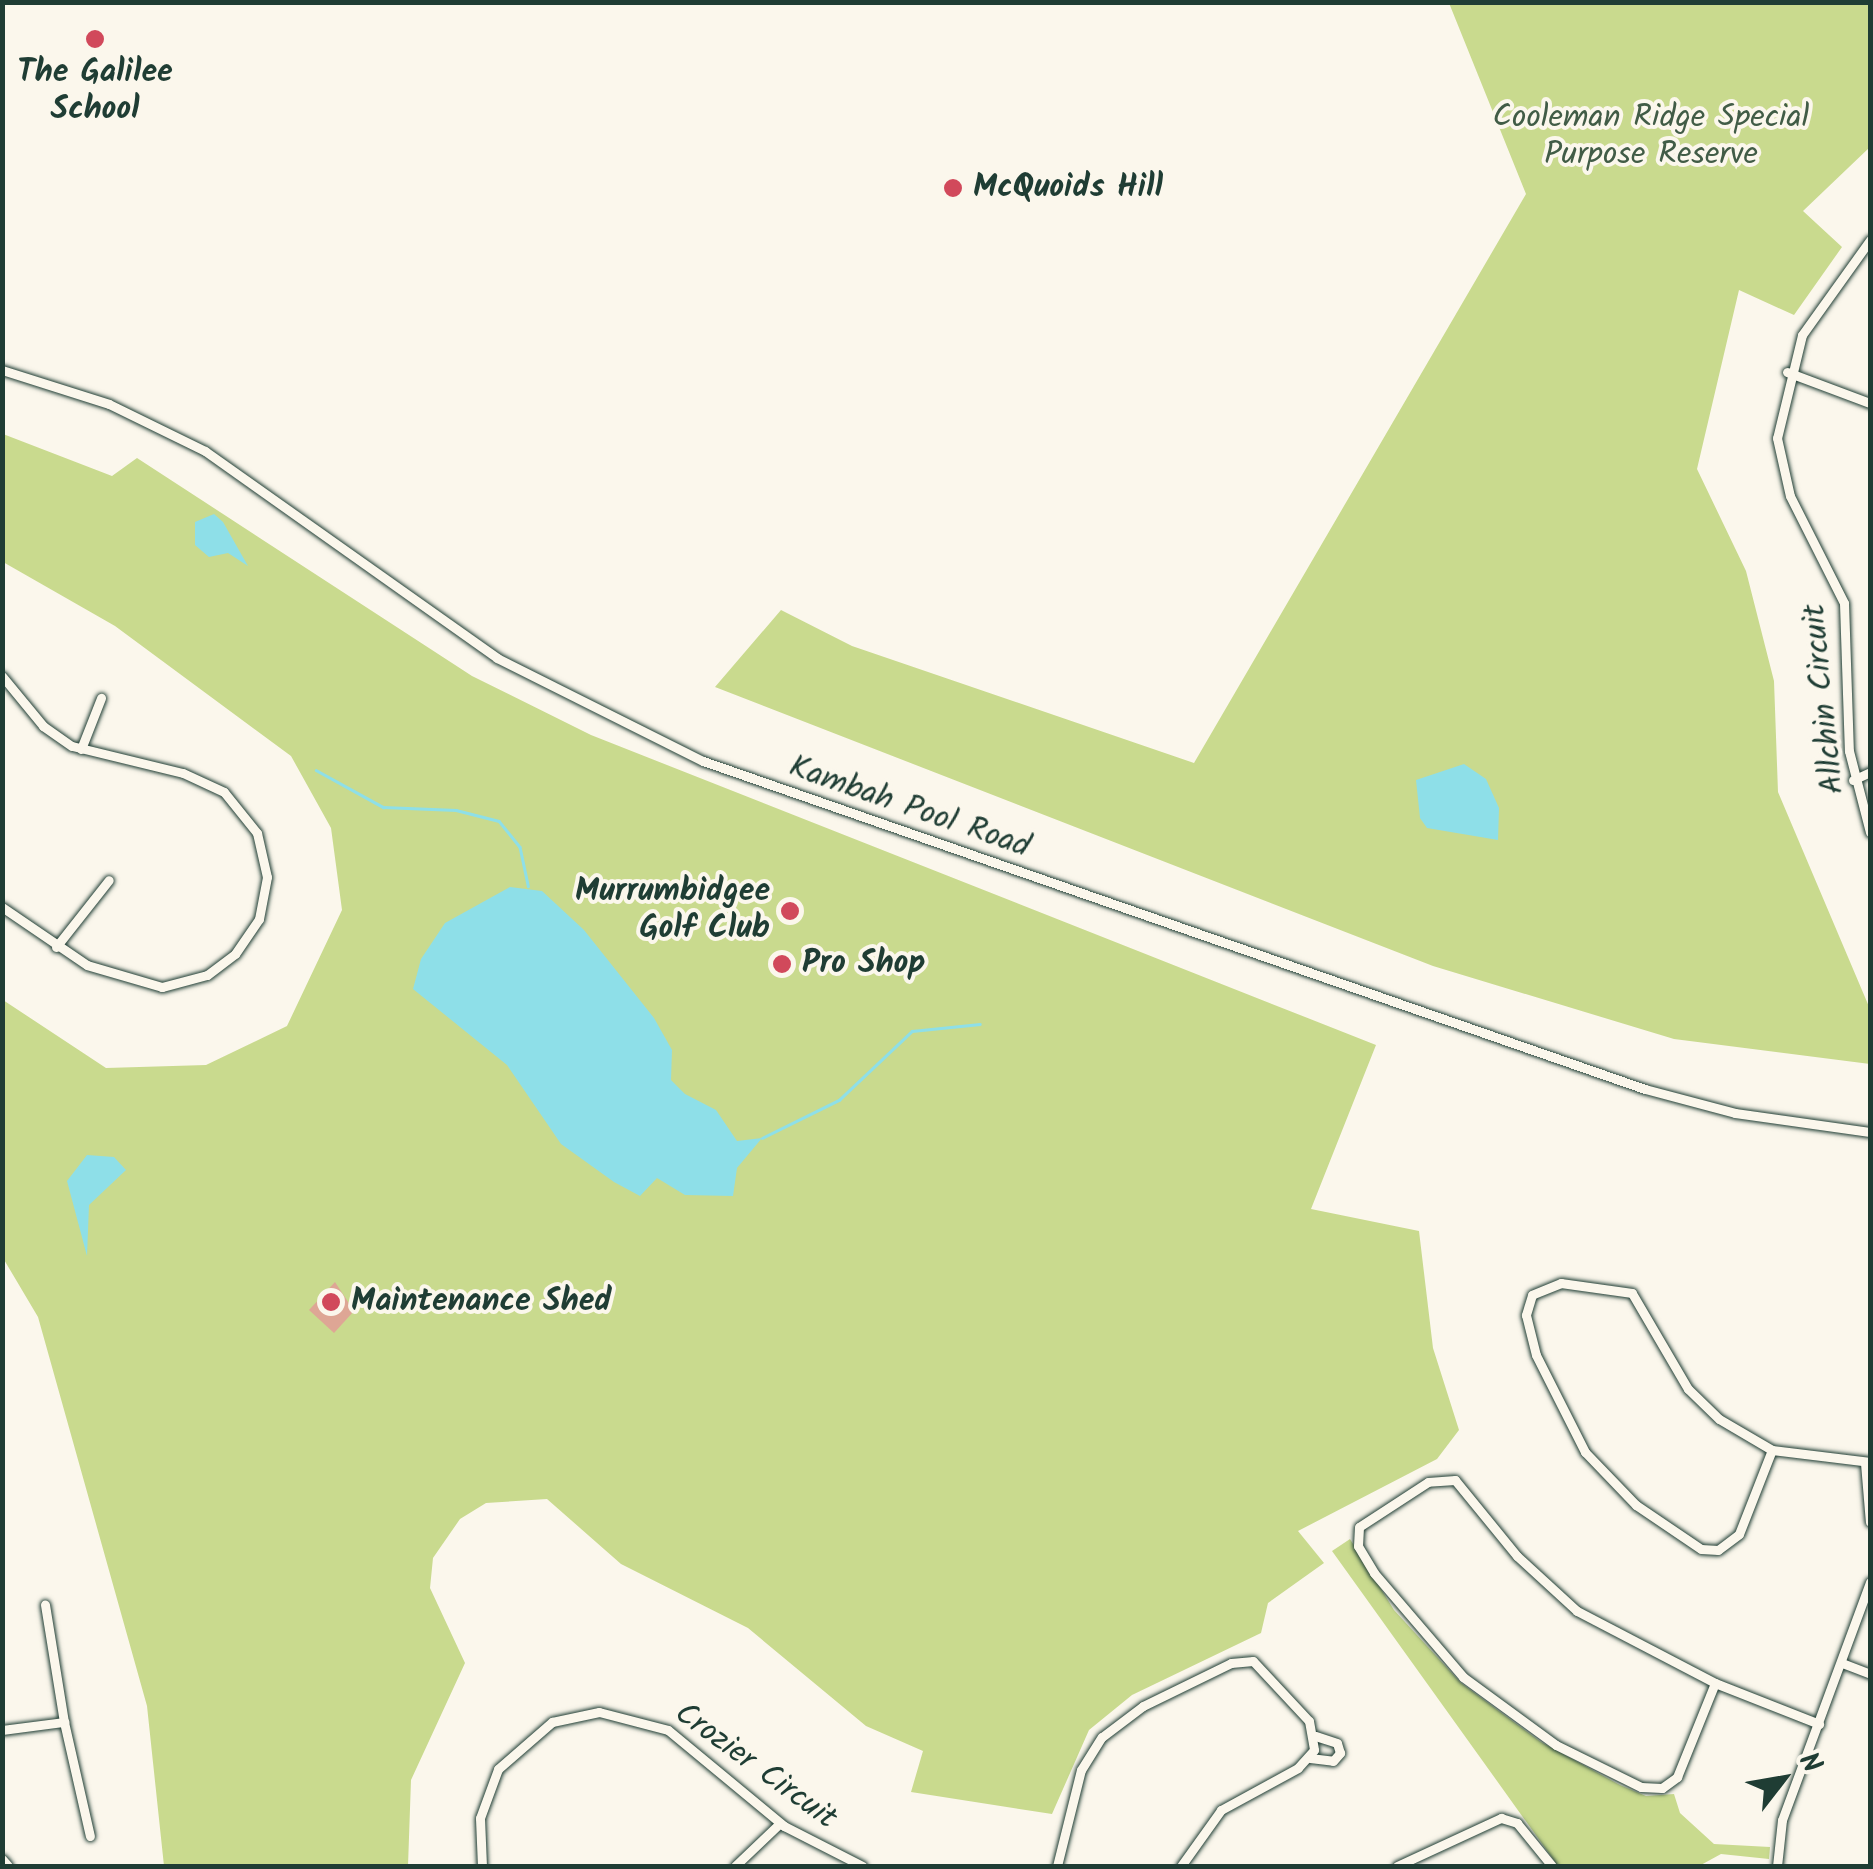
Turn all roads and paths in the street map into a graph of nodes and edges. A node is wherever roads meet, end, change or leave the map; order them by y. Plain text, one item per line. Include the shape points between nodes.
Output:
1 (1870, 240) edge
2 (2, 370) edge
3 (1788, 372) junction
4 (1870, 403) edge
5 (2, 676) edge
6 (101, 698) dead end
7 (81, 750) junction
8 (1870, 772) edge
9 (1853, 780) junction
10 (1870, 832) edge
11 (108, 880) dead end
12 (2, 906) edge
13 (56, 948) junction
14 (1870, 1132) edge
15 (1772, 1450) junction
16 (1868, 1462) edge
17 (1870, 1522) edge
18 (1870, 1582) edge
19 (45, 1605) dead end
20 (1842, 1663) junction
21 (1870, 1674) edge
22 (1714, 1683) junction
23 (64, 1722) junction
24 (1819, 1724) junction
25 (2, 1730) edge
26 (1315, 1736) junction
27 (1310, 1758) junction
28 (780, 1823) junction
29 (90, 1836) dead end
30 (2, 1858) edge
31 (8, 1866) edge
32 (482, 1866) edge
33 (735, 1866) edge
34 (862, 1866) edge
35 (1057, 1866) edge
36 (1181, 1866) edge
37 (1396, 1866) edge
38 (1552, 1866) edge
39 (1777, 1866) edge

1 - 3 street, Allchin Circuit via 1823,297
2 - 14 street, Kambah Pool Road via 93,398 192,444 497,658 703,761 1645,1089 1735,1112
3 - 4 street
3 - 9 street, Allchin Circuit via 1779,462 1844,603
5 - 7 street via 43,726
6 - 7 street
7 - 13 street via 201,779 232,798 262,844 265,894 235,954 186,983 140,985
8 - 9 street
9 - 10 street, Allchin Circuit
11 - 13 street
12 - 13 street
15 - 15 street via 1730,1544 1701,1549 1665,1527 1609,1480 1565,1422 1536,1355 1526,1315 1532,1295 1561,1283 1632,1293 1688,1389 1720,1420
15 - 16 street
16 - 17 street
18 - 20 street
19 - 23 street
20 - 21 street
20 - 24 street
22 - 22 street via 1677,1777 1654,1790 1626,1781 1516,1720 1454,1669 1374,1573 1358,1546 1360,1527 1428,1482 1455,1480 1569,1605 1647,1654
22 - 24 street
23 - 25 street
23 - 29 street
24 - 39 street via 1782,1820
26 - 27 street
26 - 27 street via 1337,1743 1340,1753 1332,1761
26 - 35 street via 1253,1662 1232,1664 1143,1706 1090,1753
27 - 36 street via 1221,1810
28 - 32 street, Crozier Circuit via 656,1723 583,1714 529,1736 498,1769 480,1818
28 - 33 street
28 - 34 street, Crozier Circuit
30 - 31 street
37 - 38 street via 1501,1818 1516,1823

